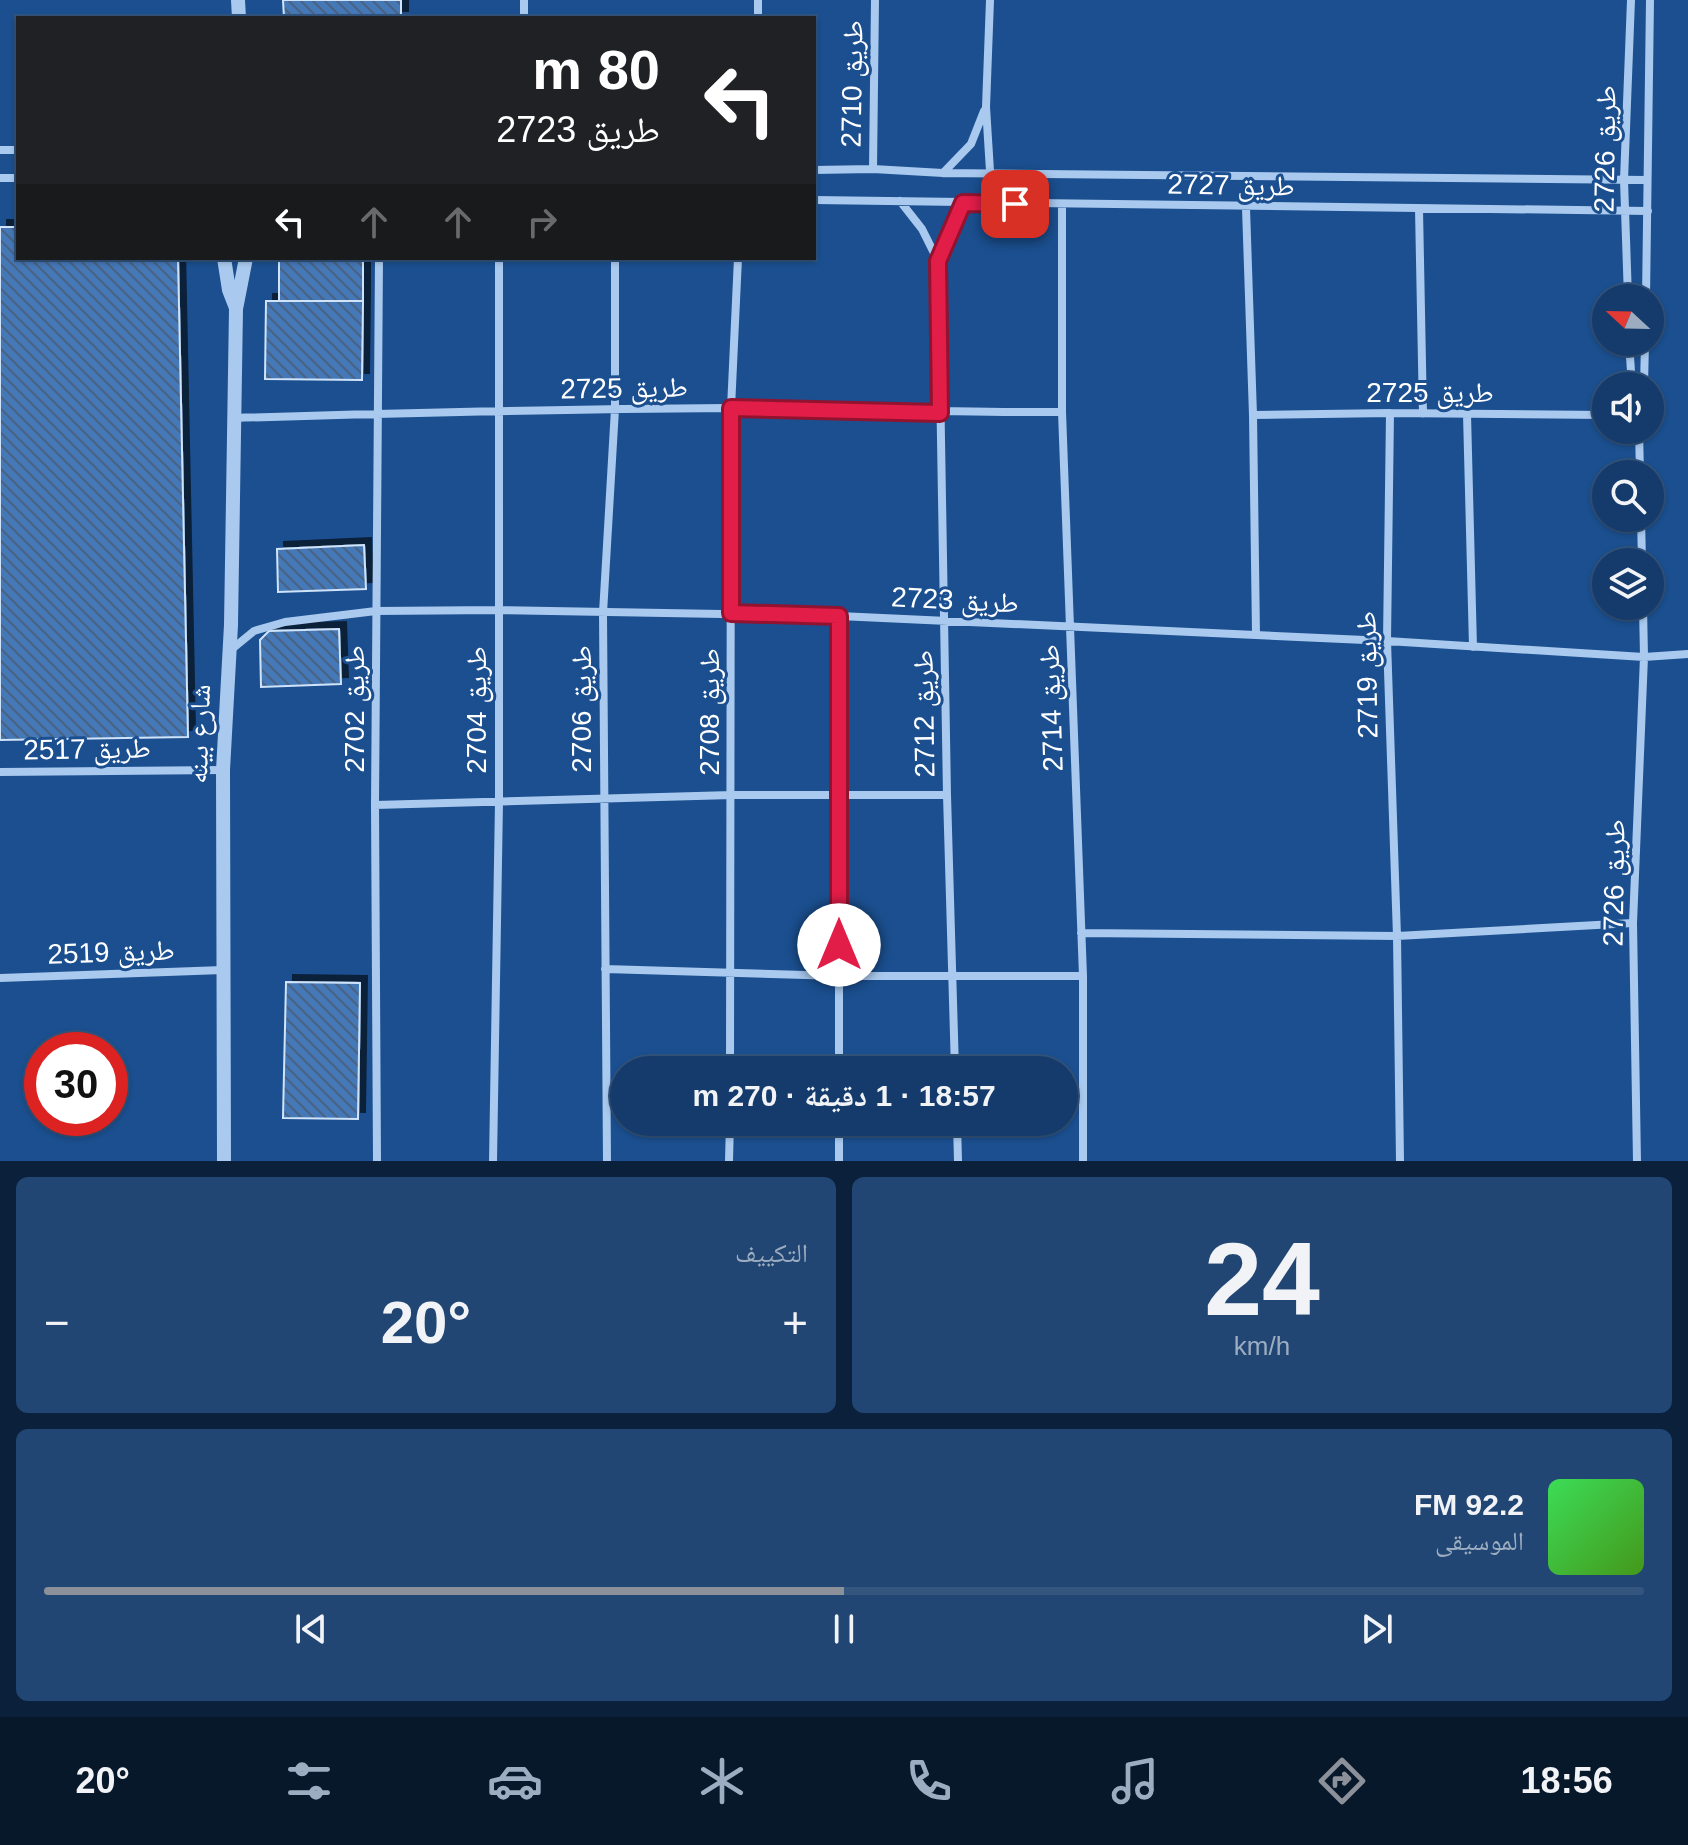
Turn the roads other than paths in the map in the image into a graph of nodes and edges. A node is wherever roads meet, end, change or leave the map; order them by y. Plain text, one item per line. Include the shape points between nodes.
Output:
1 (875, 0) edge
2 (990, 0) edge
3 (1631, 0) edge
4 (1650, 0) edge
5 (986, 107) junction
6 (873, 169) junction
7 (816, 170) edge
8 (943, 173) junction
9 (991, 174) junction
10 (1624, 180) junction
11 (1647, 180) junction
12 (816, 200) edge
13 (900, 201) junction
14 (963, 203) junction
15 (992, 203) junction
16 (1062, 204) junction
17 (1246, 208) junction
18 (1419, 209) junction
19 (1648, 211) junction
20 (1626, 212) junction
21 (224, 260) edge
22 (246, 260) edge
23 (379, 260) edge
24 (499, 260) edge
25 (615, 260) edge
26 (738, 260) edge
27 (938, 261) junction
28 (1628, 284) edge
29 (1646, 284) edge
30 (236, 309) junction
31 (731, 408) junction
32 (615, 409) junction
33 (497, 412) junction
34 (1062, 412) junction
35 (377, 413) junction
36 (940, 413) junction
37 (1390, 413) junction
38 (1423, 414) junction
39 (1467, 414) junction
40 (1253, 415) junction
41 (1592, 415) edge
42 (234, 418) junction
43 (498, 610) junction
44 (376, 611) junction
45 (603, 613) junction
46 (731, 613) junction
47 (839, 616) junction
48 (1643, 620) edge
49 (945, 621) junction
50 (1070, 627) junction
51 (1256, 635) junction
52 (1387, 641) junction
53 (1473, 647) junction
54 (229, 652) junction
55 (1688, 654) edge
56 (1644, 657) junction
57 (223, 770) junction
58 (0, 772) edge
59 (732, 795) junction
60 (839, 795) junction
61 (947, 795) junction
62 (604, 800) junction
63 (499, 802) junction
64 (375, 805) junction
65 (1633, 923) junction
66 (1081, 933) junction
67 (1397, 936) junction
68 (605, 969) junction
69 (223, 970) junction
70 (732, 972) junction
71 (840, 976) junction
72 (952, 976) junction
73 (1083, 976) junction
74 (0, 978) edge
75 (730, 1056) edge
76 (839, 1056) edge
77 (955, 1056) edge
78 (730, 1136) edge
79 (839, 1136) edge
80 (957, 1136) edge
81 (224, 1161) edge
82 (377, 1161) edge
83 (493, 1161) edge
84 (607, 1161) edge
85 (729, 1161) edge
86 (839, 1161) edge
87 (958, 1161) edge
88 (1083, 1161) edge
89 (1400, 1161) edge
90 (1637, 1161) edge

1 - 6 street, طريق 2710
2 - 5 street
3 - 10 street, طريق 2726
4 - 11 street, طريق 2726
5 - 8 street via 971,144
5 - 9 street
6 - 7 street, طريق 2727
6 - 8 street, طريق 2727
8 - 9 street, طريق 2727
9 - 10 street, طريق 2727
9 - 15 street
10 - 11 street, طريق 2727
10 - 20 street, طريق 2726
11 - 19 street, طريق 2726
12 - 13 street, طريق 2727
13 - 14 street, طريق 2727
13 - 27 street, طريق 2712
14 - 15 street, طريق 2727
14 - 27 street, طريق 2712
15 - 16 street, طريق 2727
16 - 17 street, طريق 2727
16 - 34 street, طريق 2714
17 - 18 street, طريق 2727
17 - 40 street
18 - 20 street, طريق 2727
18 - 38 street
19 - 20 street, طريق 2727
19 - 29 street, طريق 2726
20 - 28 street, طريق 2726
21 - 30 street, شارع بينه
22 - 30 street, شارع بينه
23 - 35 street, طريق 2702
24 - 33 street, طريق 2704
25 - 32 street, طريق 2706
26 - 31 street, طريق 2708
27 - 36 street, طريق 2712
30 - 42 street, شارع بينه
31 - 32 street, طريق 2725
31 - 36 street, طريق 2725
31 - 46 street, طريق 2708
32 - 33 street, طريق 2725
32 - 45 street, طريق 2706
33 - 35 street, طريق 2725
33 - 43 street, طريق 2704
34 - 36 street, طريق 2725
34 - 50 street, طريق 2714
35 - 42 street, طريق 2725
35 - 44 street, طريق 2702
36 - 49 street, طريق 2712
37 - 38 street, طريق 2725
37 - 40 street, طريق 2725
37 - 52 street, طريق 2719
38 - 39 street, طريق 2725
39 - 41 street, طريق 2725
39 - 53 street
40 - 51 street
42 - 54 street, شارع بينه
43 - 44 street, طريق 2723
43 - 45 street, طريق 2723
43 - 63 street, طريق 2704
44 - 54 street, طريق 2723 via 269,625
44 - 64 street, طريق 2702
45 - 46 street, طريق 2723
45 - 62 street, طريق 2706
46 - 47 street, طريق 2723
46 - 59 street, طريق 2708
47 - 49 street, طريق 2723
47 - 60 street
48 - 56 street, طريق 2726
49 - 50 street, طريق 2723
49 - 61 street, طريق 2712
50 - 51 street, طريق 2723
50 - 66 street, طريق 2714
51 - 52 street, طريق 2723
52 - 53 street, طريق 2723
52 - 67 street, طريق 2719
53 - 56 street, طريق 2723
54 - 57 street, شارع بينه
55 - 56 street, طريق 2723
56 - 65 street, طريق 2726
57 - 58 street, طريق 2517
57 - 69 street, شارع بينه
59 - 60 street
59 - 62 street
59 - 70 street, طريق 2708
60 - 61 street
60 - 71 street
61 - 72 street, طريق 2712
62 - 63 street
62 - 68 street, طريق 2706
63 - 64 street
63 - 83 street, طريق 2704
64 - 82 street, طريق 2702
65 - 67 street
65 - 90 street, طريق 2726
66 - 67 street
66 - 73 street, طريق 2714
67 - 89 street, طريق 2719
68 - 70 street
68 - 84 street, طريق 2706
69 - 74 street, طريق 2519
69 - 81 street, شارع بينه
70 - 71 street
70 - 75 street, طريق 2708
71 - 72 street
71 - 76 street
72 - 73 street
72 - 77 street, طريق 2712
73 - 88 street, طريق 2714
78 - 85 street
79 - 86 street
80 - 87 street

